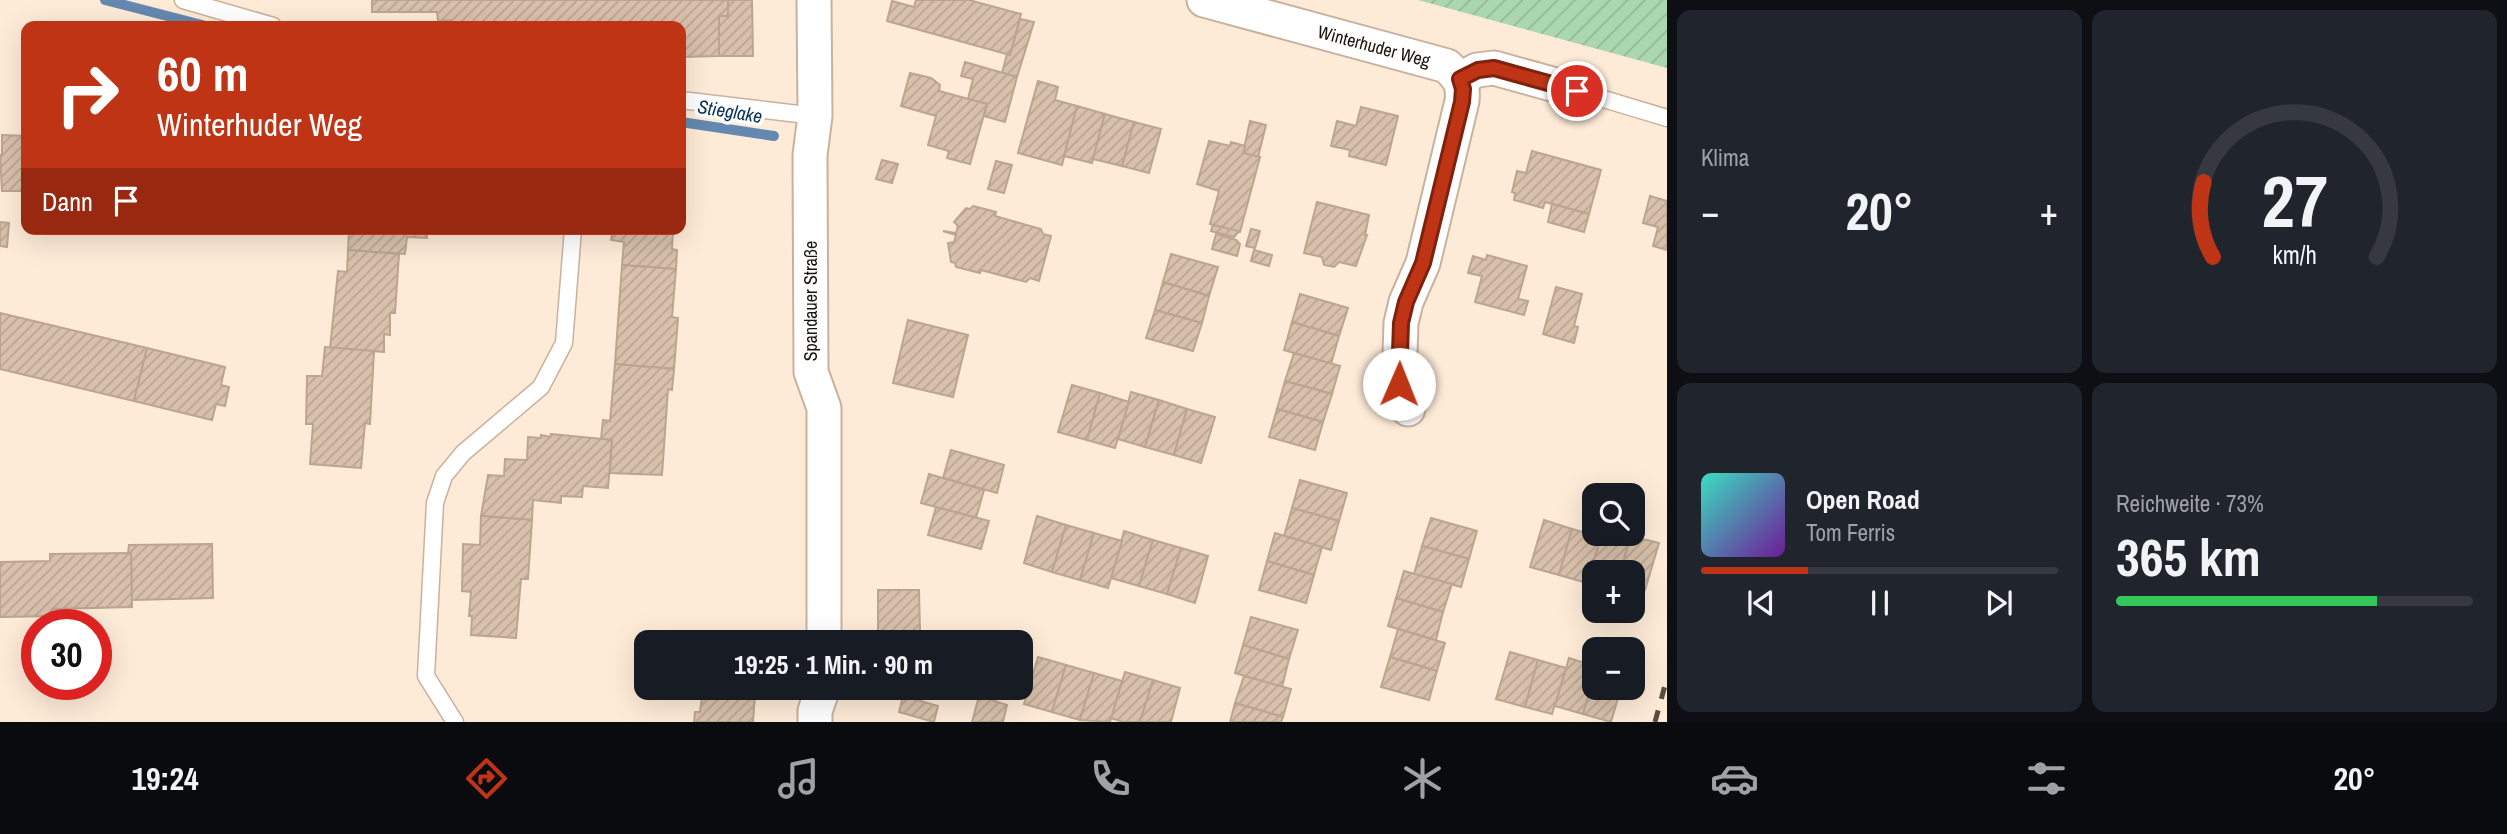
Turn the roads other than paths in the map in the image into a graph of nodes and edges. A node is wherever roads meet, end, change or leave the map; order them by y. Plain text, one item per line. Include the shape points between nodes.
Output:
1 (183, 0) edge
2 (814, 0) edge
3 (1204, 0) edge
4 (256, 21) edge
5 (1460, 79) junction
6 (1577, 91) joint
7 (686, 101) edge
8 (815, 116) junction
9 (1667, 118) edge
10 (573, 235) edge
11 (1409, 409) dead end
12 (824, 630) edge
13 (819, 700) edge
14 (455, 722) edge
15 (815, 722) edge

1 - 4 lane
2 - 8 street, Spandauer Straße
3 - 5 street, Winterhuder Weg via 1447,66
5 - 6 street via 1494,68
5 - 11 street via 1462,102 1423,263 1401,323 1399,384
6 - 9 lane
7 - 8 lane
8 - 12 street, Spandauer Straße via 810,155 811,372 824,408
10 - 14 lane via 564,343 541,387 456,460 444,476 435,503 426,676
13 - 15 street

